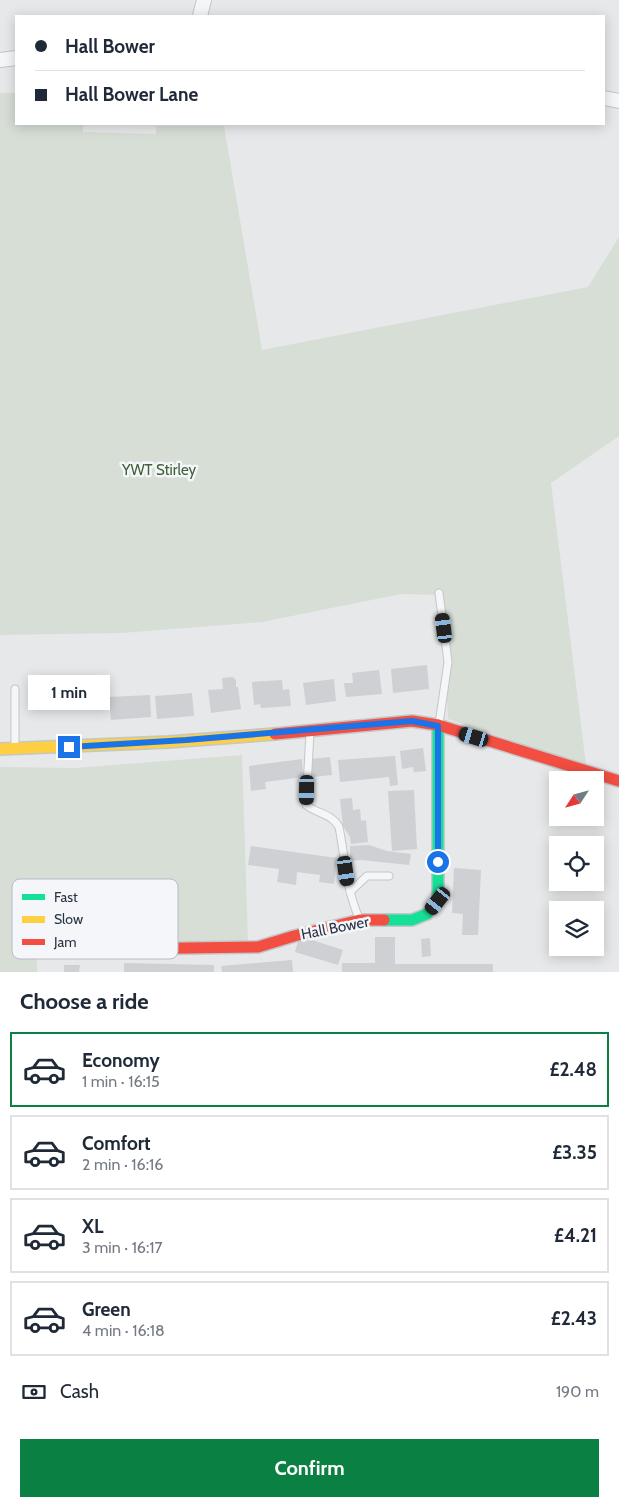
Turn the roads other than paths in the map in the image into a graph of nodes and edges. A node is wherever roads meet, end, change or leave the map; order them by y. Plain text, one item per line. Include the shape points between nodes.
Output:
1 (204, 0) edge
2 (200, 15) edge
3 (15, 58) edge
4 (0, 60) edge
5 (605, 98) edge
6 (619, 101) edge
7 (439, 593) dead end
8 (15, 689) dead end
9 (438, 726) junction
10 (310, 731) junction
11 (0, 749) edge
12 (15, 749) junction
13 (619, 781) edge
14 (389, 876) dead end
15 (350, 892) junction
16 (360, 920) junction
17 (178, 949) edge

1 - 2 street
3 - 4 street
5 - 6 street
7 - 9 lane via 448,662
8 - 12 lane
9 - 10 street via 412,721
9 - 13 street
9 - 16 street, Hall Bower via 438,901 427,914 412,920
10 - 12 street
10 - 15 lane via 306,805 336,820 340,827
11 - 12 street
14 - 15 lane via 367,876
15 - 16 lane
16 - 17 street, Hall Bower via 258,948

